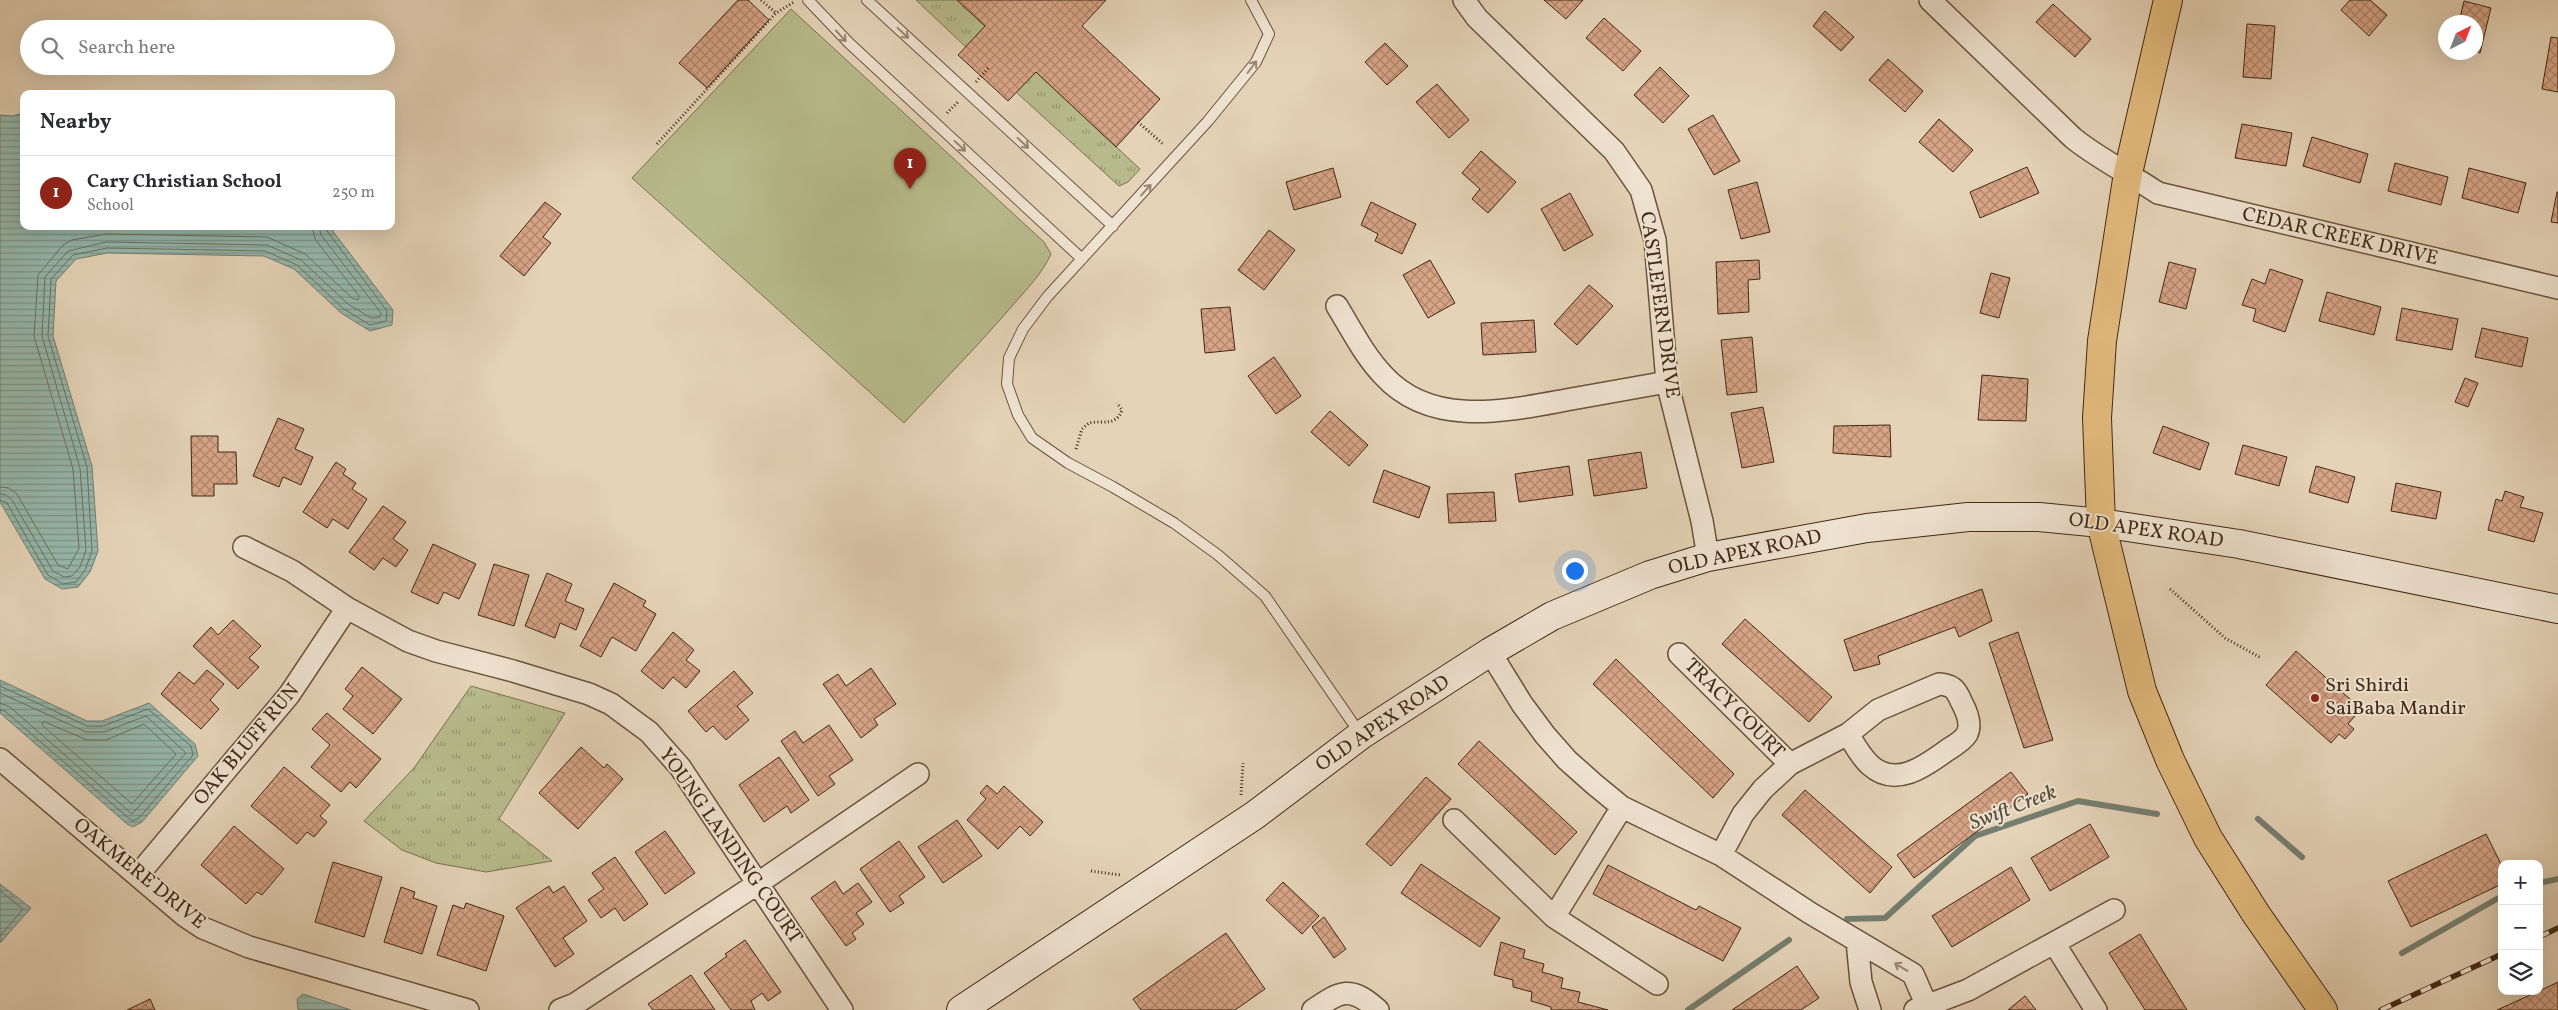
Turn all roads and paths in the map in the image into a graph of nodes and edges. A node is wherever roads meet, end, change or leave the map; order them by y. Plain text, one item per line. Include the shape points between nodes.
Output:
1 (761, 0) edge
2 (808, 0) edge
3 (867, 0) edge
4 (1252, 0) edge
5 (1464, 0) edge
6 (1930, 0) edge
7 (2168, 0) edge
8 (795, 1) dead end
9 (776, 13) junction
10 (989, 68) dead end
11 (976, 83) dead end
12 (960, 100) dead end
13 (944, 116) dead end
14 (1138, 122) dead end
15 (657, 144) dead end
16 (1163, 144) dead end
17 (2128, 173) junction
18 (1113, 226) junction
19 (1082, 259) junction
20 (2558, 288) edge
21 (1337, 306) dead end
22 (1667, 382) junction
23 (1117, 403) dead end
24 (1076, 449) dead end
25 (2101, 523) junction
26 (244, 547) dead end
27 (1708, 557) junction
28 (2170, 589) dead end
29 (347, 608) junction
30 (2558, 609) edge
31 (1490, 652) junction
32 (1679, 654) dead end
33 (2261, 658) dead end
34 (1848, 734) junction
35 (1361, 736) junction
36 (0, 759) edge
37 (1790, 764) junction
38 (918, 774) dead end
39 (1622, 807) junction
40 (1454, 820) dead end
41 (1721, 855) junction
42 (138, 875) junction
43 (757, 884) junction
44 (2114, 910) dead end
45 (1554, 917) junction
46 (1857, 941) junction
47 (2054, 943) junction
48 (1657, 984) dead end
49 (1921, 1008) edge
50 (468, 1010) edge
51 (560, 1010) edge
52 (842, 1010) edge
53 (961, 1010) edge
54 (1313, 1010) edge
55 (1378, 1010) edge
56 (1870, 1010) edge
57 (2096, 1010) edge
58 (2323, 1010) edge

1 - 9 path
2 -> 19 lane via 849,43
3 -> 18 lane
18 -> 4 lane via 1208,122 1256,62 1269,34
5 - 22 street, CASTLEFERN DRIVE via 1477,18 1614,151 1641,190 1655,240
6 - 17 street, CEDAR CREEK DRIVE via 2073,138 2094,155
7 - 17 main road
8 - 9 path
9 - 15 path
10 - 11 path
12 - 13 path
14 - 16 path
17 - 20 street, CEDAR CREEK DRIVE via 2158,194 2191,203
17 - 25 main road via 2102,341 2097,418
18 - 19 lane
19 - 35 lane via 1022,329 1010,358 1007,384 1018,415 1032,438 1068,463 1174,523 1218,555 1265,596
21 - 22 street via 1384,377 1422,402 1444,409 1491,412
22 - 27 street, CASTLEFERN DRIVE
23 - 24 path via 1122,410 1120,416 1110,423 1089,423 1082,429
25 - 27 main road, OLD APEX ROAD via 2039,517 1968,517 1867,528
25 - 30 main road, OLD APEX ROAD via 2239,544
25 - 58 main road via 2142,691 2170,760 2208,838
26 - 29 street, YOUNG LANDING COURT via 292,571
27 - 31 main road, OLD APEX ROAD via 1650,575 1552,616
28 - 33 path via 2225,638
29 - 42 street, OAK BLUFF RUN via 289,695
29 - 43 street, YOUNG LANDING COURT via 429,649 589,694 624,713 649,732 680,767
31 - 35 main road, OLD APEX ROAD
31 - 39 street via 1545,735 1567,760
32 - 37 street, TRACY COURT
34 - 34 street via 1878,710 1939,684 1948,684 1956,690 1969,722 1962,740 1913,772 1895,776 1870,766
34 - 37 street
35 - 53 main road, OLD APEX ROAD via 1255,815
36 - 42 street, OAKMERE DRIVE
37 - 41 street via 1763,788 1743,814
38 - 43 street
39 - 41 street
39 - 45 street
40 - 45 street
41 - 46 street
42 - 50 street, OAKMERE DRIVE via 185,916 220,936
43 - 51 street via 591,994
43 - 52 street, YOUNG LANDING COURT
44 - 47 street
45 - 48 street
49 -> 46 street via 1913,974
46 - 56 street via 1861,982
47 - 49 street via 1968,990
47 - 57 street
54 - 55 street via 1338,993 1366,998

